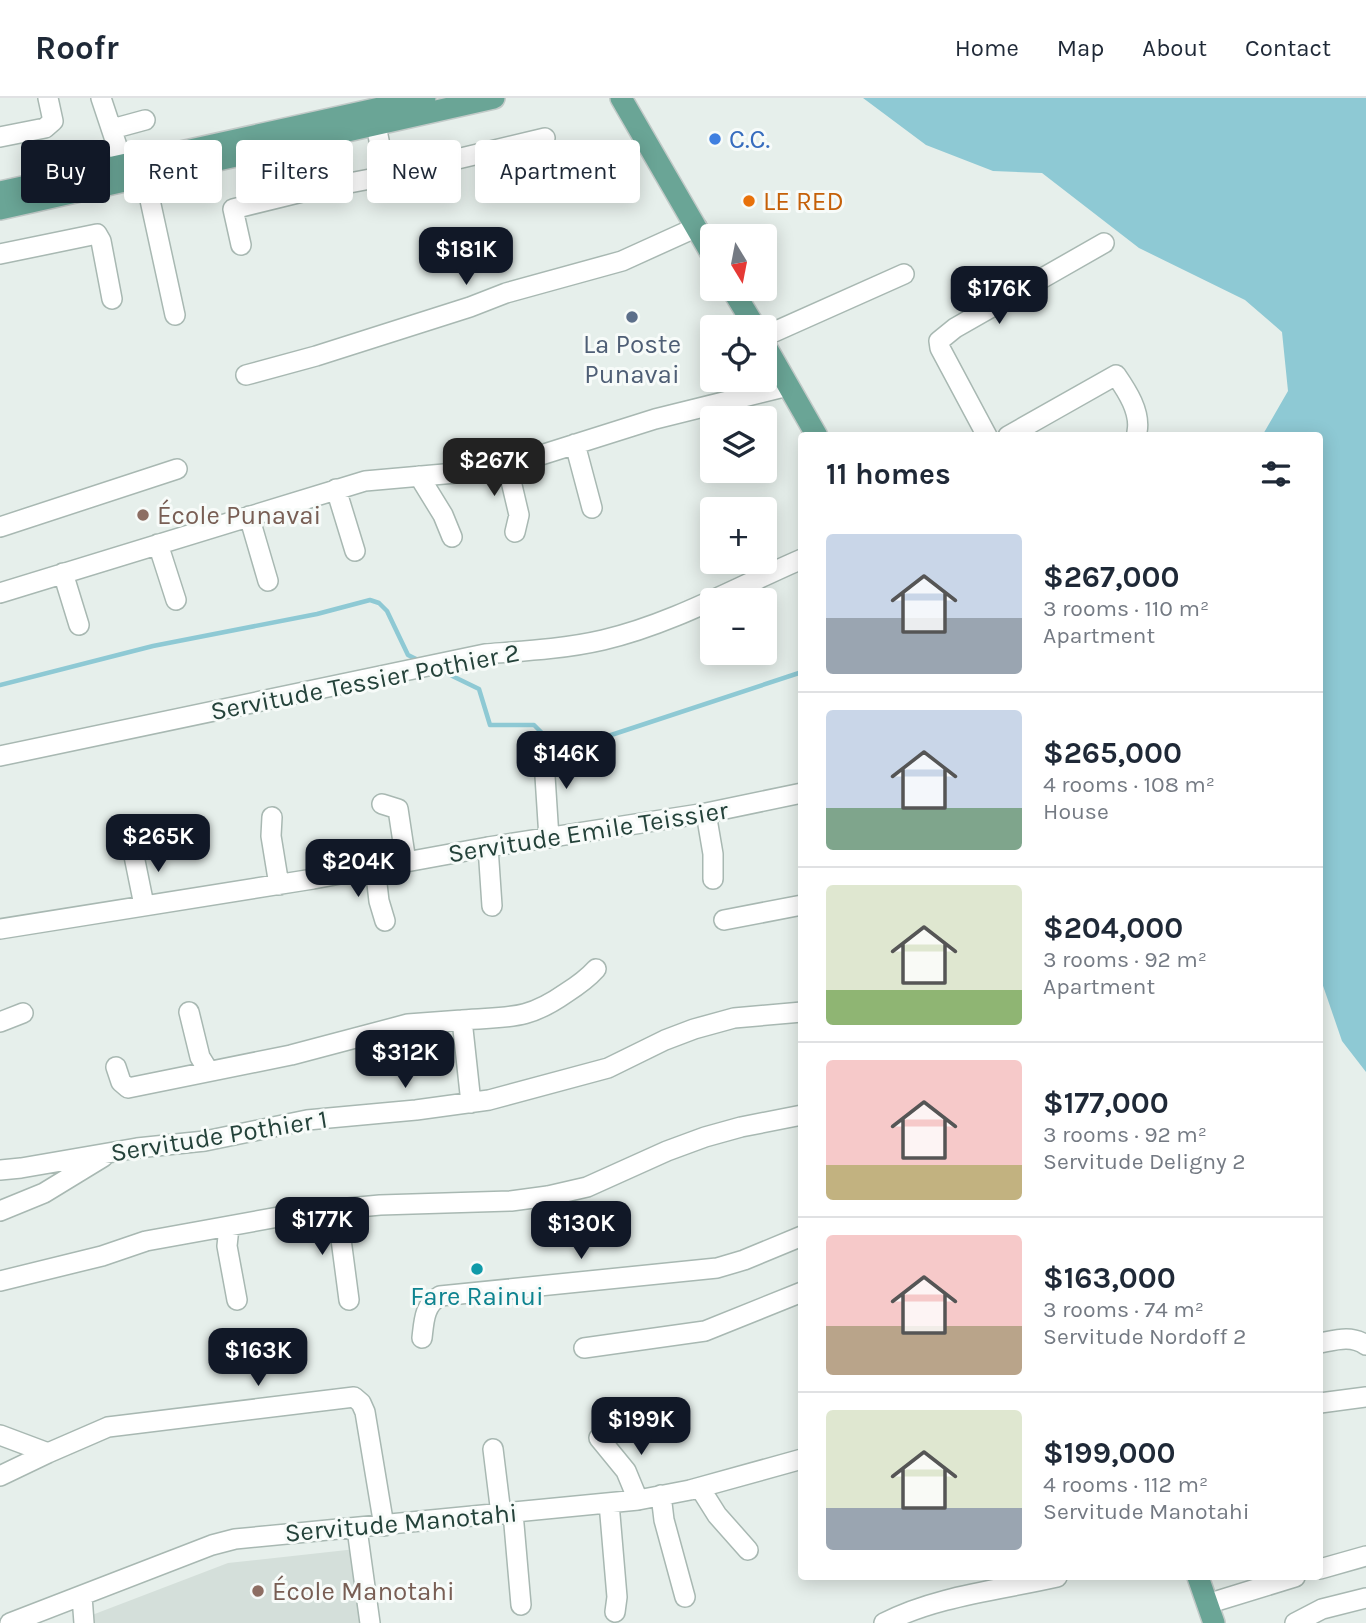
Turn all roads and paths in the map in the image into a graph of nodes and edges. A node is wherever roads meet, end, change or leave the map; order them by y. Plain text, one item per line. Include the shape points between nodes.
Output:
1 (48, 98) edge
2 (101, 98) edge
3 (425, 98) edge
4 (494, 98) edge
5 (621, 98) edge
6 (374, 111) edge
7 (145, 120) dead end
8 (112, 129) junction
9 (0, 137) edge
10 (545, 138) dead end
11 (379, 140) edge
12 (222, 155) edge
13 (461, 158) edge
14 (123, 164) junction
15 (367, 180) edge
16 (124, 182) edge
17 (0, 192) edge
18 (151, 203) edge
19 (0, 209) edge
20 (697, 227) junction
21 (700, 233) edge
22 (1104, 243) dead end
23 (241, 245) dead end
24 (0, 254) edge
25 (904, 274) dead end
26 (112, 299) dead end
27 (175, 315) dead end
28 (777, 330) edge
29 (777, 366) edge
30 (246, 375) dead end
31 (788, 386) junction
32 (815, 432) edge
33 (985, 432) edge
34 (1015, 432) edge
35 (1137, 432) dead end
36 (575, 444) junction
37 (507, 464) junction
38 (177, 469) dead end
39 (419, 476) junction
40 (337, 489) junction
41 (592, 508) dead end
42 (249, 516) junction
43 (0, 527) edge
44 (515, 532) dead end
45 (452, 537) dead end
46 (158, 544) junction
47 (355, 551) dead end
48 (798, 561) edge
49 (64, 573) junction
50 (268, 581) dead end
51 (0, 593) edge
52 (176, 600) dead end
53 (79, 625) dead end
54 (543, 745) dead end
55 (0, 756) edge
56 (798, 794) edge
57 (382, 804) dead end
58 (706, 813) junction
59 (272, 817) dead end
60 (549, 838) junction
61 (488, 847) junction
62 (133, 851) dead end
63 (406, 862) junction
64 (375, 867) junction
65 (716, 869) dead end
66 (279, 885) junction
67 (144, 905) junction
68 (492, 906) dead end
69 (798, 906) edge
70 (724, 919) dead end
71 (385, 922) dead end
72 (0, 929) edge
73 (596, 969) dead end
74 (189, 1012) dead end
75 (798, 1012) edge
76 (23, 1013) dead end
77 (463, 1020) junction
78 (0, 1022) edge
79 (116, 1067) dead end
80 (208, 1070) junction
81 (471, 1102) junction
82 (798, 1116) edge
83 (109, 1153) junction
84 (0, 1170) edge
85 (337, 1209) junction
86 (0, 1211) edge
87 (229, 1227) junction
88 (798, 1238) edge
89 (0, 1281) edge
90 (798, 1294) edge
91 (237, 1300) dead end
92 (349, 1300) dead end
93 (422, 1338) dead end
94 (1323, 1343) edge
95 (1366, 1345) edge
96 (584, 1348) dead end
97 (1366, 1397) edge
98 (1323, 1403) edge
99 (0, 1435) edge
100 (599, 1438) dead end
101 (493, 1449) dead end
102 (48, 1454) junction
103 (798, 1460) edge
104 (0, 1475) edge
105 (700, 1488) junction
106 (650, 1498) junction
107 (609, 1503) junction
108 (507, 1514) junction
109 (384, 1526) junction
110 (357, 1529) junction
111 (748, 1550) dead end
112 (1366, 1556) edge
113 (1323, 1568) edge
114 (1043, 1580) edge
115 (1199, 1580) edge
116 (1288, 1580) edge
117 (82, 1596) junction
118 (680, 1598) dead end
119 (1366, 1598) edge
120 (521, 1605) dead end
121 (615, 1612) dead end
122 (1210, 1614) edge
123 (41, 1617) edge
124 (10, 1623) edge
125 (84, 1623) edge
126 (370, 1623) edge
127 (884, 1623) edge
128 (1295, 1623) edge

1 - 9 street via 53,121 45,128
2 - 8 street
3 - 6 main road
4 - 6 main road
5 - 20 main road
6 - 11 street
6 - 12 main road
6 - 14 main road
7 - 8 street
8 - 14 street
10 - 13 street
14 - 17 main road
15 - 23 street via 233,209
16 - 19 main road
18 - 27 street
20 - 21 main road
20 - 30 street via 622,261
22 - 33 street via 939,341
24 - 26 street via 97,234
25 - 28 street
29 - 31 main road
31 - 32 main road
31 - 36 street via 667,415
34 - 35 street via 1116,375 1134,409
36 - 37 street
36 - 41 street
37 - 39 street
37 - 44 street via 519,515
38 - 43 street
39 - 40 street via 365,481
39 - 45 street
40 - 42 street
40 - 47 street
42 - 46 street
42 - 50 street
46 - 49 street
46 - 52 street
48 - 55 street, Servitude Tessier Pothier 2 via 660,623 603,640 485,654
49 - 51 street
49 - 53 street
54 - 60 street
56 - 58 street, Servitude Emile Teissier
57 - 63 street via 398,809
58 - 60 street, Servitude Emile Teissier
58 - 65 street
59 - 66 street
60 - 61 street, Servitude Emile Teissier
61 - 63 street, Servitude Emile Teissier
61 - 68 street
62 - 67 street
63 - 64 street, Servitude Emile Teissier
64 - 66 street, Servitude Emile Teissier
64 - 71 street
66 - 67 street, Servitude Emile Teissier
67 - 72 street, Servitude Emile Teissier
69 - 70 street
73 - 77 street via 531,1014
74 - 80 street via 200,1057
75 - 81 street, Servitude Pothier 1 via 734,1018 664,1040 608,1068
76 - 78 street
77 - 80 street via 408,1024 291,1055
77 - 81 street
79 - 80 street via 128,1088
81 - 83 street, Servitude Pothier 1 via 307,1120 215,1140
82 - 85 street via 705,1137 587,1186 548,1196
83 - 84 street, Servitude Pothier 1
83 - 86 street via 44,1193
85 - 87 street
85 - 92 street
87 - 89 street via 146,1241
87 - 91 street via 227,1246
88 - 93 street via 718,1268 440,1296 426,1310
90 - 96 street via 705,1331
94 - 95 street via 1348,1339
97 - 98 street
99 - 102 street
100 - 106 street
101 - 108 street
102 - 104 street
102 - 109 street via 108,1427 354,1397 365,1412
103 - 105 street, Servitude Manotahi
105 - 106 street, Servitude Manotahi
105 - 111 street
106 - 107 street, Servitude Manotahi
106 - 118 street via 664,1520
107 - 108 street, Servitude Manotahi
107 - 121 street
108 - 109 street, Servitude Manotahi
108 - 120 street
109 - 110 street, Servitude Manotahi
110 - 117 street, Servitude Manotahi via 234,1539
110 - 126 street
112 - 113 street
114 - 127 street via 942,1602
115 - 122 main road
116 - 122 street
117 - 123 street, Servitude Manotahi
117 - 125 street
119 - 128 street via 1322,1609
123 - 124 street, Servitude Manotahi

